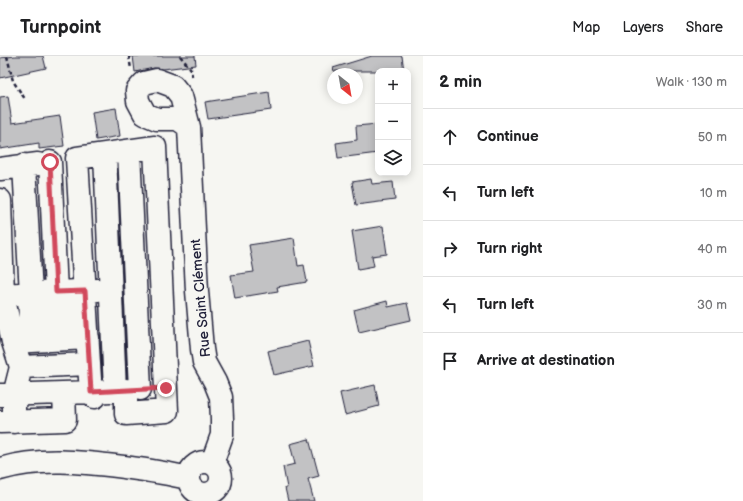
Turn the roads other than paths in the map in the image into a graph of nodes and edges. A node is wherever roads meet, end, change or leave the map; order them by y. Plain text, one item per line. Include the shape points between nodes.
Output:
1 (189, 127) dead end
2 (129, 151) junction
3 (105, 154) junction
4 (76, 158) junction
5 (50, 162) junction
6 (24, 165) junction
7 (0, 169) edge
8 (0, 200) edge
9 (161, 287) junction
10 (136, 288) junction
11 (110, 289) junction
12 (85, 291) junction
13 (45, 293) junction
14 (2, 295) edge
15 (88, 338) junction
16 (39, 340) junction
17 (89, 364) junction
18 (21, 367) junction
19 (110, 392) junction
20 (64, 393) junction
21 (7, 395) edge
22 (7, 422) edge
23 (212, 463) junction
24 (0, 469) edge
25 (188, 478) junction
26 (216, 497) edge

1 - 23 street, Rue Saint Clément via 202,349 204,362 221,397 222,435
2 - 3 street
2 - 9 street via 155,147
2 - 10 street
3 - 4 street
3 - 11 street
4 - 5 street
4 - 12 street
5 - 6 street
5 - 13 street
6 - 7 street
6 - 13 street
8 - 14 street
9 - 10 street
9 - 19 street via 166,388
10 - 11 street
10 - 19 street
11 - 12 street
11 - 19 street
12 - 13 street
12 - 15 street
13 - 14 street
13 - 16 street
13 - 16 street
14 - 16 street
15 - 16 street
15 - 17 street
16 - 18 street
17 - 18 street
17 - 19 street
18 - 21 street
19 - 20 street
20 - 21 street
20 - 22 street via 65,420
21 - 22 street
23 - 25 street via 197,463 190,469
23 - 26 street via 219,470 221,478
24 - 25 street via 18,464 50,461 103,464
25 - 26 street via 190,486 196,492

